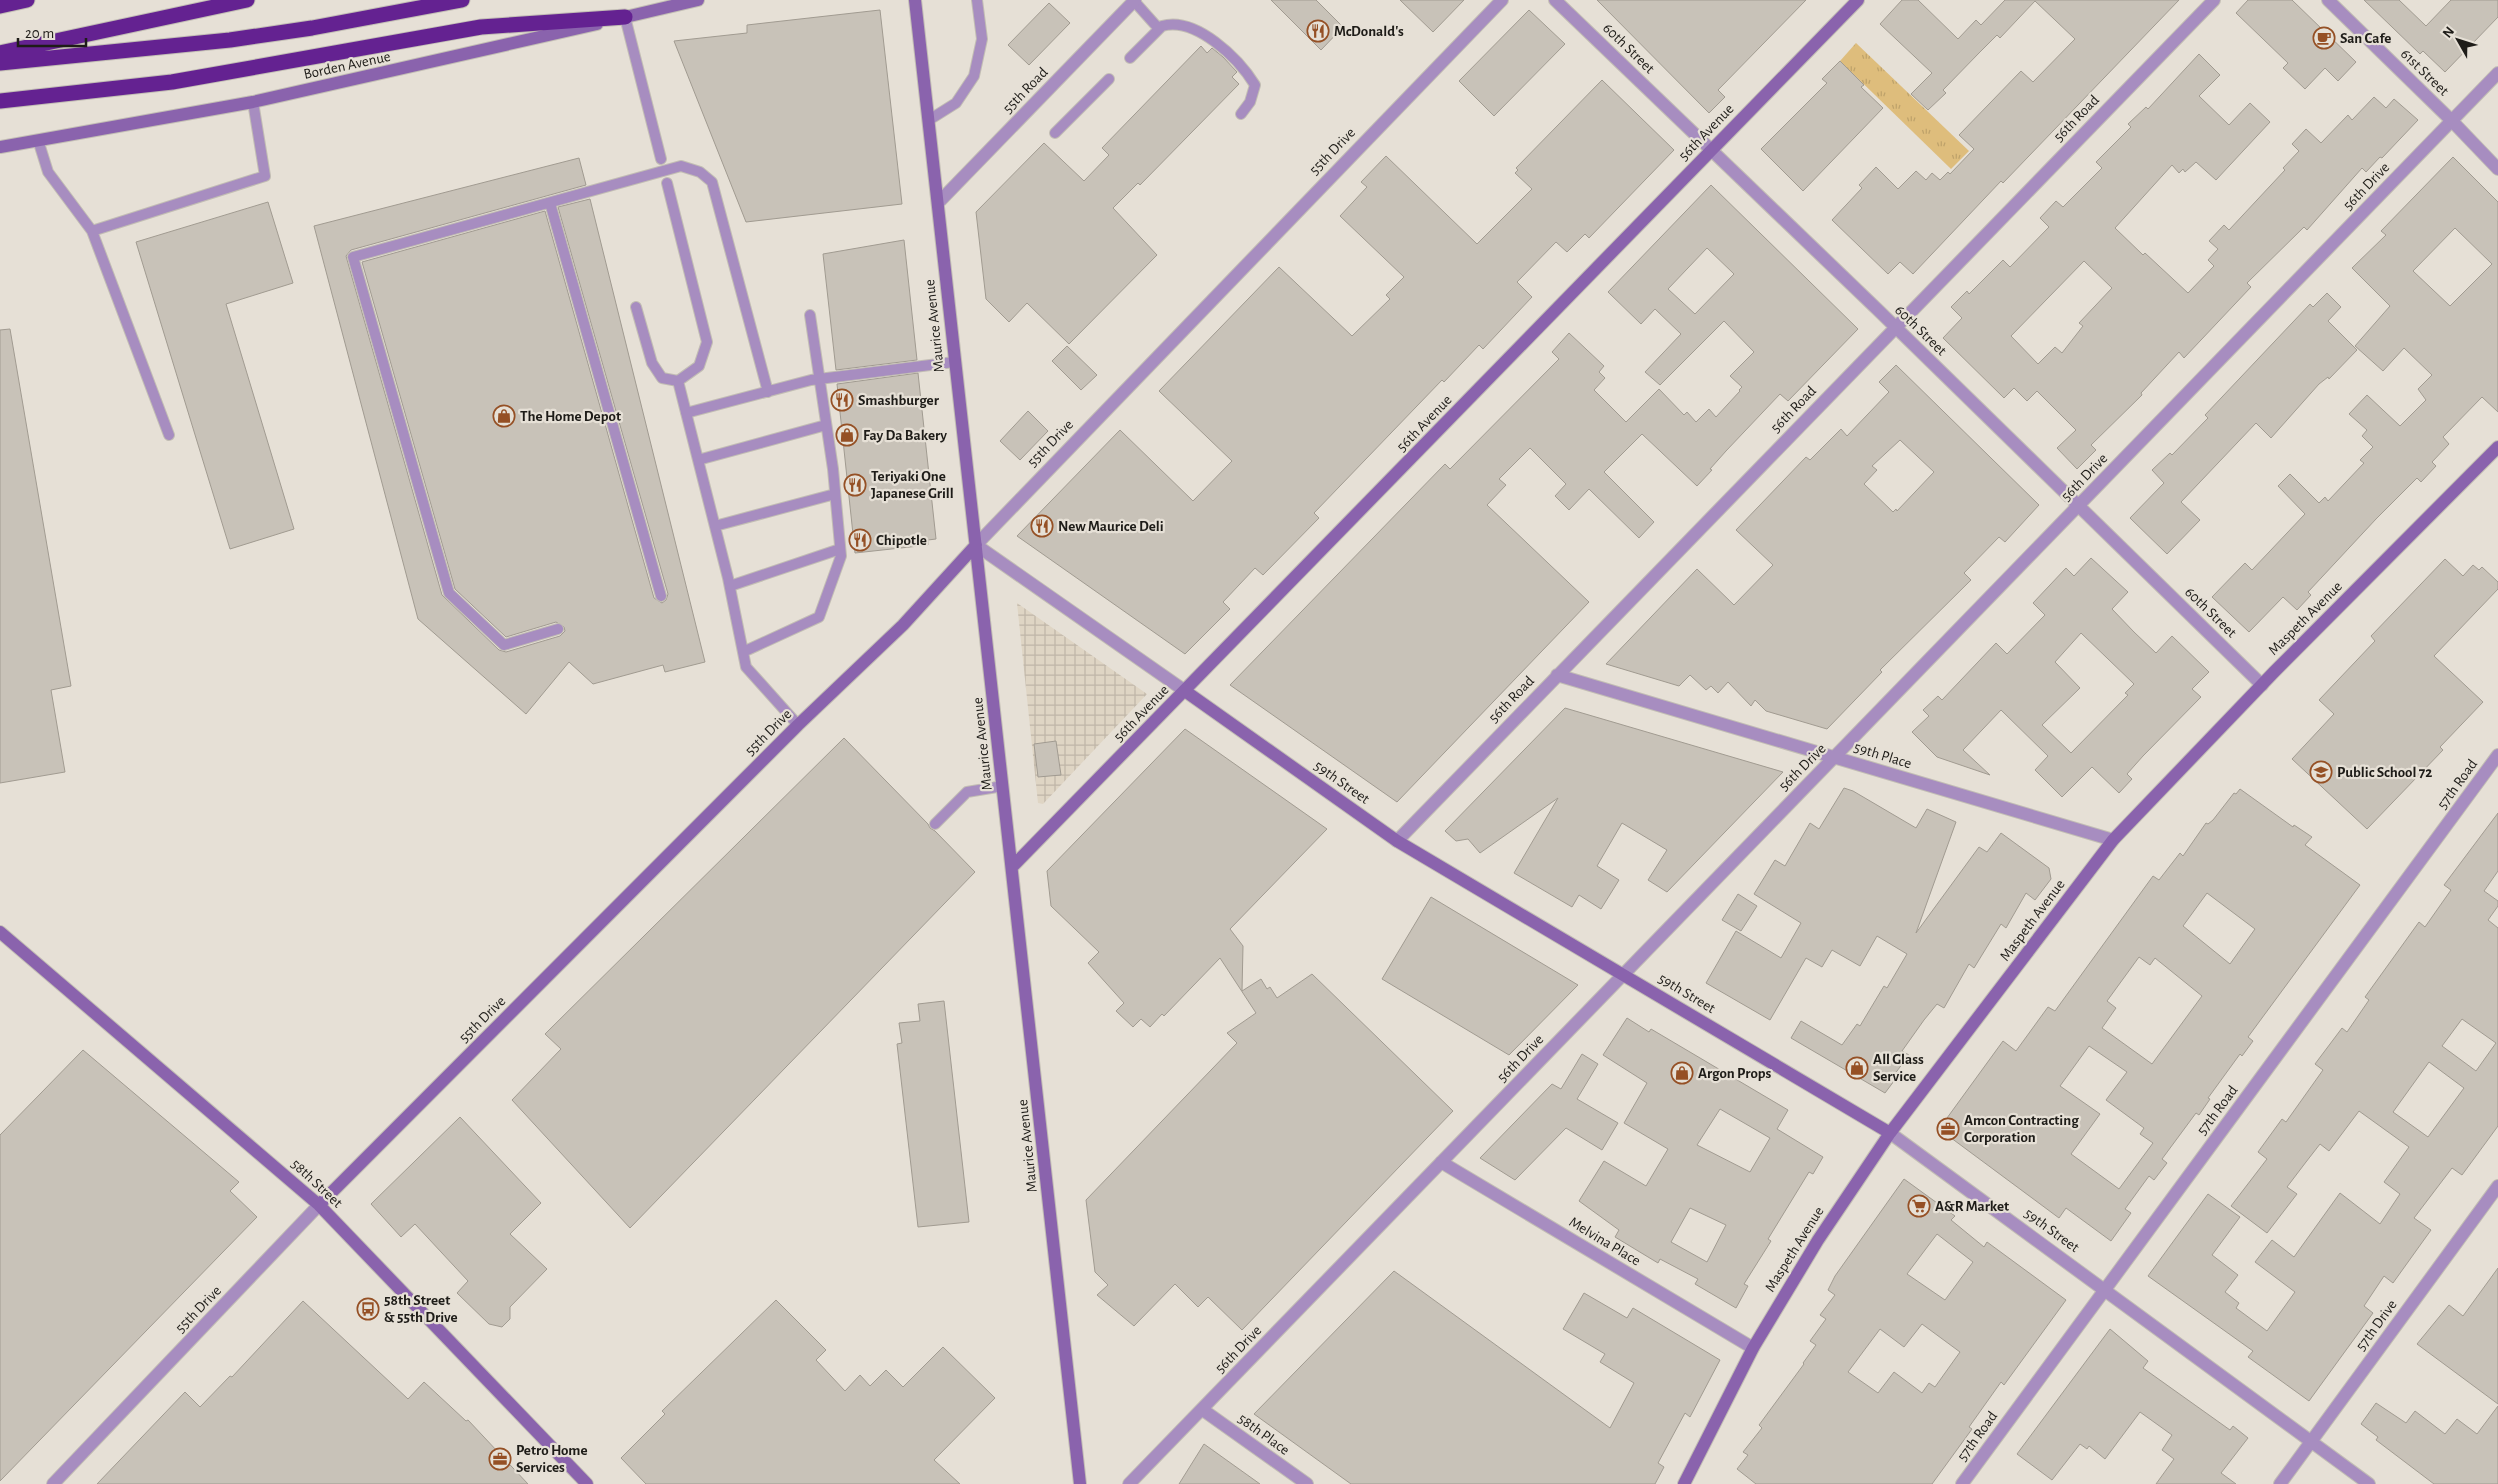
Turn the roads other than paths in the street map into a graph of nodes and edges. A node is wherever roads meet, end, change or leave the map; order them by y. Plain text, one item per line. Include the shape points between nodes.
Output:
1 (27, 0) edge
2 (247, 0) edge
3 (462, 0) edge
4 (698, 0) edge
5 (915, 0) edge
6 (977, 0) edge
7 (1135, 0) edge
8 (1502, 0) edge
9 (1555, 0) edge
10 (1858, 0) edge
11 (2214, 0) edge
12 (2328, 0) edge
13 (0, 6) edge
14 (625, 17) junction
15 (1158, 29) junction
16 (0, 53) edge
17 (1130, 58) dead end
18 (0, 63) edge
19 (2498, 73) edge
20 (1109, 79) dead end
21 (0, 101) edge
22 (253, 102) junction
23 (1241, 114) dead end
24 (929, 120) junction
25 (2452, 121) junction
26 (1055, 133) dead end
27 (38, 140) junction
28 (0, 147) edge
29 (1712, 150) junction
30 (661, 159) dead end
31 (2498, 169) edge
32 (667, 183) dead end
33 (550, 203) junction
34 (938, 203) junction
35 (92, 231) junction
36 (636, 307) dead end
37 (810, 315) dead end
38 (1896, 327) junction
39 (954, 362) junction
40 (820, 379) junction
41 (678, 381) junction
42 (768, 392) junction
43 (686, 413) junction
44 (826, 425) junction
45 (169, 435) dead end
46 (2498, 447) edge
47 (698, 460) junction
48 (835, 494) junction
49 (2078, 506) junction
50 (715, 526) junction
51 (976, 545) junction
52 (840, 549) junction
53 (730, 586) junction
54 (661, 596) dead end
55 (558, 629) dead end
56 (743, 652) junction
57 (1557, 675) junction
58 (2262, 685) junction
59 (1185, 691) junction
60 (798, 724) junction
61 (2498, 756) edge
62 (1834, 757) junction
63 (1003, 786) junction
64 (935, 824) dead end
65 (2113, 840) junction
66 (1397, 841) junction
67 (1012, 868) junction
68 (0, 932) edge
69 (1623, 974) junction
70 (1890, 1133) junction
71 (1441, 1162) junction
72 (2498, 1186) edge
73 (319, 1205) junction
74 (2104, 1288) junction
75 (1753, 1348) junction
76 (1203, 1410) junction
77 (2311, 1441) junction
78 (53, 1484) edge
79 (586, 1484) edge
80 (1080, 1484) edge
81 (1129, 1484) edge
82 (1307, 1484) edge
83 (1684, 1484) edge
84 (1962, 1484) edge
85 (2280, 1484) edge
86 (2370, 1484) edge

1 - 13 highway
2 - 16 highway
3 - 18 highway via 230,40
4 - 14 street, Borden Avenue
5 - 24 street, Maurice Avenue
6 - 24 lane via 982,39 974,76 956,103
7 - 15 lane
7 - 34 street, 55th Road
8 - 51 street, 55th Drive
9 - 29 street, 60th Street
10 - 29 street, 56th Avenue
11 - 38 street, 56th Road
12 - 25 street, 61st Street
14 - 21 highway via 481,27 172,82
14 - 22 street, Borden Avenue
14 - 30 lane
15 - 17 lane
15 - 23 lane via 1169,24 1186,27 1223,48 1249,75 1256,89
19 - 25 street, 56th Drive
20 - 26 lane
22 - 27 street, Borden Avenue
22 - 35 lane via 265,176
24 - 34 street, Maurice Avenue
25 - 31 street, 61st Street
25 - 49 street, 56th Drive
27 - 28 street, Borden Avenue
27 - 35 lane via 48,172
29 - 38 street, 60th Street
29 - 59 street, 56th Avenue
32 - 41 lane via 707,342 700,366
33 - 42 lane via 681,166 700,172 712,182
33 - 54 lane
33 - 55 lane via 353,257 449,593 504,645
34 - 39 street, Maurice Avenue
35 - 45 lane
36 - 41 lane via 652,363 662,378
37 - 40 lane
38 - 49 street, 60th Street
38 - 57 street, 56th Road
39 - 40 lane
39 - 51 street, Maurice Avenue
40 - 42 lane
40 - 44 lane
41 - 43 lane
42 - 43 lane
43 - 47 lane
44 - 47 lane
44 - 48 lane
46 - 58 street, Maspeth Avenue
47 - 50 lane
48 - 50 lane
48 - 52 lane
49 - 58 street, 60th Street
49 - 62 street, 56th Drive
50 - 53 lane
51 - 59 street, 59th Street
51 - 60 street, 55th Drive via 903,626
51 - 63 street, Maurice Avenue
52 - 53 lane
52 - 56 lane via 841,556 818,617
53 - 56 lane
56 - 60 lane via 746,667
57 - 62 street, 59th Place
57 - 66 street, 56th Road
58 - 65 street, Maspeth Avenue
59 - 66 street, 59th Street
59 - 67 street, 56th Avenue
60 - 73 street, 55th Drive
61 - 74 street, 57th Road
62 - 65 street, 59th Place
62 - 69 street, 56th Drive
63 - 64 lane via 967,792
63 - 67 street, Maurice Avenue
65 - 70 street, Maspeth Avenue
66 - 69 street, 59th Street
67 - 80 street, Maurice Avenue
68 - 73 street, 58th Street
69 - 70 street, 59th Street
69 - 71 street, 56th Drive
70 - 74 street, 59th Street
70 - 75 street, Maspeth Avenue via 1818,1240
71 - 75 street, Melvina Place
71 - 76 street, 56th Drive
72 - 77 street, 57th Drive
73 - 78 street, 55th Drive
73 - 79 street, 58th Street
74 - 77 street, 59th Street
74 - 84 street, 57th Road
75 - 83 street, Maspeth Avenue
76 - 81 street, 56th Drive
76 - 82 street, 58th Place
77 - 85 street, 57th Drive
77 - 86 street, 59th Street

